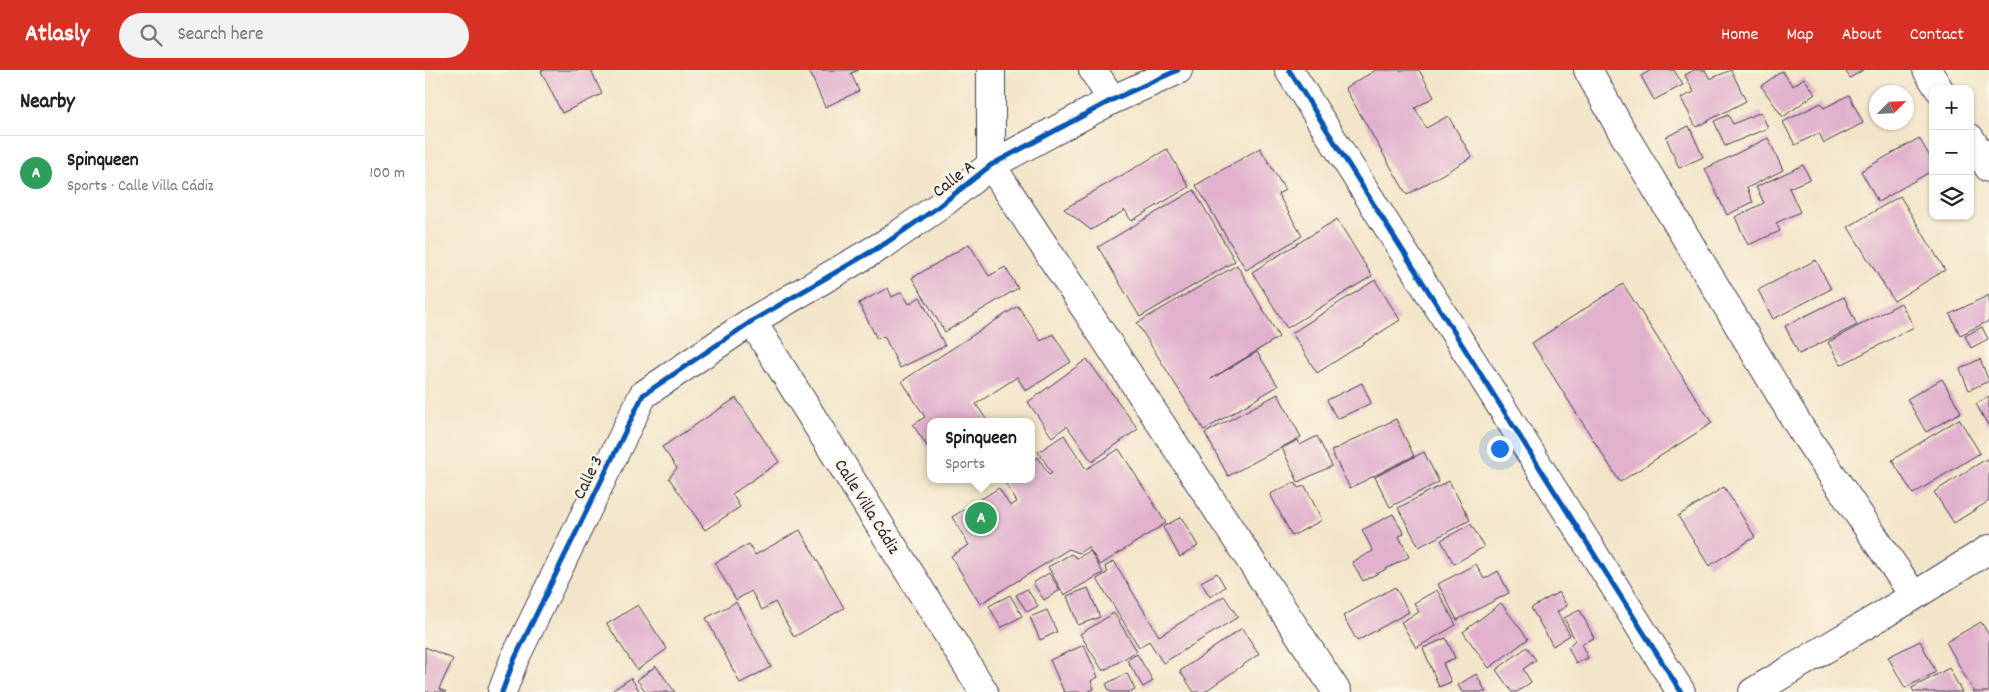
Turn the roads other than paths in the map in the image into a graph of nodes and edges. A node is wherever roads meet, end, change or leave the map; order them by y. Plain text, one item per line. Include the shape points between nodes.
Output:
1 (991, 70) edge
2 (1093, 70) edge
3 (1178, 70) edge
4 (1289, 70) edge
5 (1588, 70) edge
6 (1927, 70) edge
7 (1936, 85) edge
8 (1112, 100) junction
9 (1974, 144) edge
10 (991, 165) junction
11 (1989, 168) edge
12 (752, 321) junction
13 (1989, 549) edge
14 (1914, 596) junction
15 (502, 692) edge
16 (984, 692) edge
17 (1337, 692) edge
18 (1681, 692) edge
19 (1753, 692) edge

1 - 10 street
2 - 8 street
3 - 8 street, Calle A
4 - 18 street
5 - 14 street via 1801,429
6 - 7 street
8 - 10 street, Calle A
9 - 11 street
10 - 12 street, Calle A via 886,243
10 - 17 street
12 - 15 street, Calle 3 via 643,394 514,660
12 - 16 street, Calle Villa Cádiz
13 - 14 street
14 - 19 street

